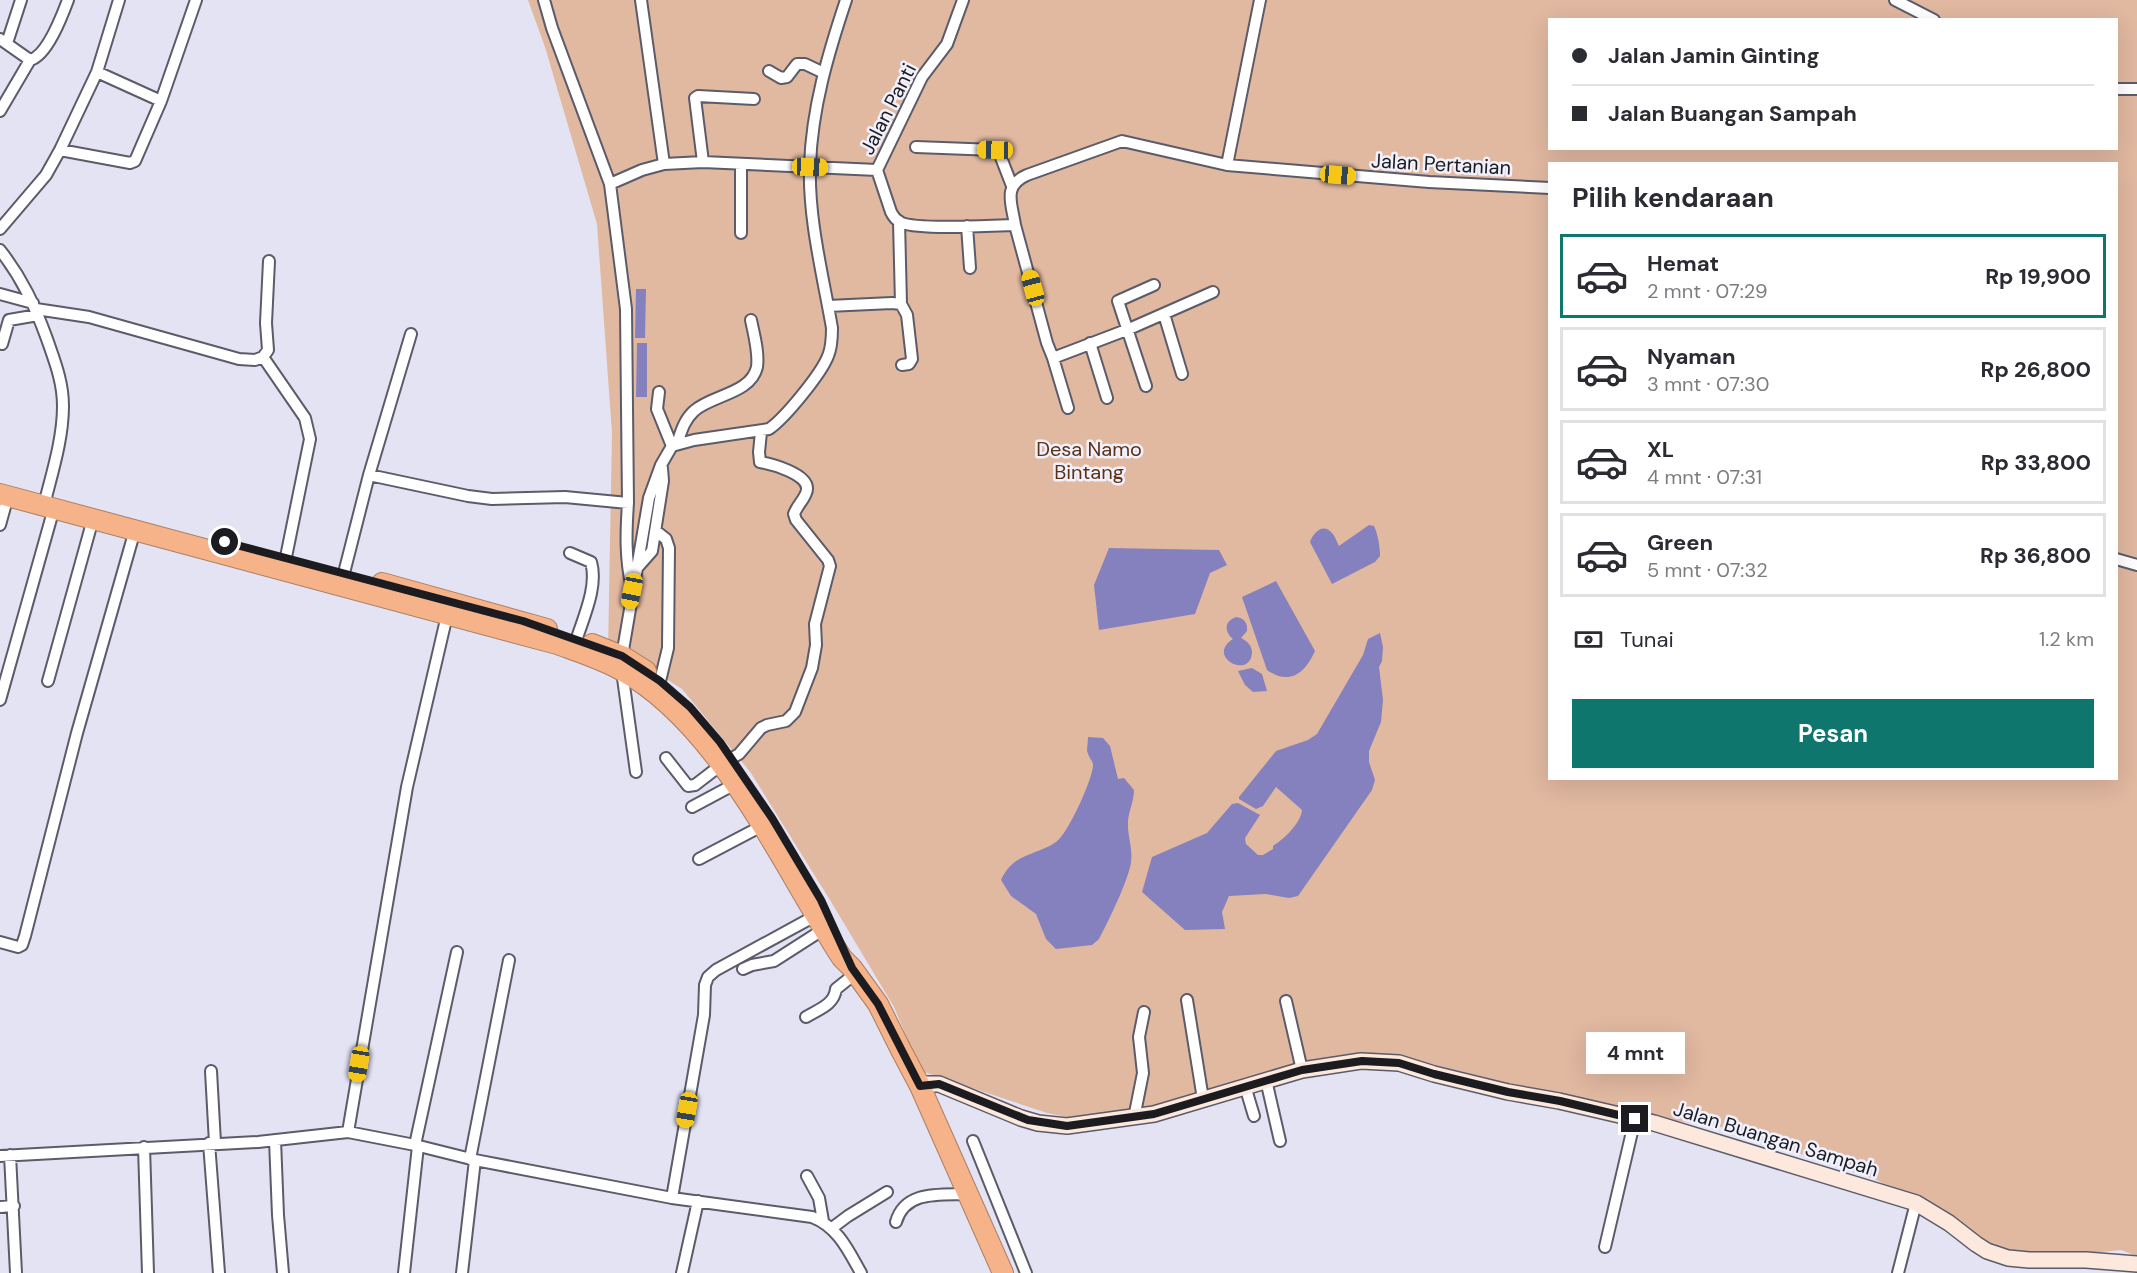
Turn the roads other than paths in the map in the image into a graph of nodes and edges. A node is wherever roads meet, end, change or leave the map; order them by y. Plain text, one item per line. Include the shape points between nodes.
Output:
1 (21, 0) edge
2 (68, 0) edge
3 (119, 0) edge
4 (196, 0) edge
5 (544, 0) edge
6 (641, 0) edge
7 (846, 0) edge
8 (963, 0) edge
9 (1260, 0) edge
10 (1895, 0) edge
11 (1930, 18) edge
12 (4, 41) edge
13 (30, 60) junction
14 (769, 71) dead end
15 (97, 72) junction
16 (824, 73) junction
17 (2118, 89) edge
18 (2137, 89) edge
19 (754, 99) dead end
20 (161, 101) junction
21 (0, 111) edge
22 (916, 147) dead end
23 (60, 150) junction
24 (703, 162) junction
25 (664, 164) junction
26 (741, 164) junction
27 (1227, 165) junction
28 (810, 167) junction
29 (877, 170) junction
30 (610, 184) junction
31 (1012, 186) junction
32 (1548, 188) edge
33 (899, 221) junction
34 (1015, 225) junction
35 (967, 226) junction
36 (0, 229) edge
37 (741, 233) dead end
38 (0, 250) edge
39 (269, 261) dead end
40 (970, 268) dead end
41 (1154, 285) dead end
42 (1213, 292) dead end
43 (0, 294) edge
44 (901, 304) junction
45 (828, 306) junction
46 (36, 309) junction
47 (1164, 314) junction
48 (751, 320) dead end
49 (1129, 329) junction
50 (411, 334) dead end
51 (1090, 343) junction
52 (3, 344) dead end
53 (263, 357) junction
54 (1053, 357) junction
55 (902, 365) dead end
56 (1182, 374) dead end
57 (1146, 386) dead end
58 (659, 392) dead end
59 (1107, 398) dead end
60 (1068, 408) dead end
61 (760, 432) junction
62 (675, 445) junction
63 (662, 465) junction
64 (369, 476) junction
65 (3, 490) edge
66 (51, 501) junction
67 (628, 503) junction
68 (93, 519) junction
69 (0, 525) edge
70 (135, 530) junction
71 (656, 531) junction
72 (570, 553) dead end
73 (286, 557) junction
74 (2118, 560) edge
75 (2137, 565) edge
76 (637, 568) junction
77 (344, 573) junction
78 (632, 591) junction
79 (449, 608) junction
80 (577, 638) junction
81 (622, 663) junction
82 (48, 681) dead end
83 (660, 681) junction
84 (0, 700) edge
85 (666, 759) dead end
86 (726, 761) junction
87 (636, 772) dead end
88 (735, 784) junction
89 (692, 807) dead end
90 (762, 826) junction
91 (699, 859) dead end
92 (824, 923) junction
93 (0, 942) edge
94 (457, 952) dead end
95 (509, 960) dead end
96 (743, 969) dead end
97 (854, 971) junction
98 (1187, 1000) dead end
99 (1286, 1001) dead end
100 (1144, 1012) dead end
101 (806, 1017) dead end
102 (1302, 1070) junction
103 (211, 1071) dead end
104 (1266, 1080) junction
105 (920, 1086) junction
106 (1245, 1086) junction
107 (1203, 1099) junction
108 (1254, 1116) dead end
109 (1134, 1118) junction
110 (1635, 1119) junction
111 (348, 1132) junction
112 (275, 1140) junction
113 (973, 1141) dead end
114 (1280, 1141) dead end
115 (212, 1143) junction
116 (417, 1145) junction
117 (144, 1147) junction
118 (5, 1155) edge
119 (473, 1160) junction
120 (807, 1176) dead end
121 (887, 1192) dead end
122 (967, 1194) junction
123 (672, 1198) junction
124 (698, 1200) junction
125 (1916, 1203) junction
126 (14, 1206) junction
127 (0, 1207) edge
128 (896, 1222) dead end
129 (828, 1225) junction
130 (1605, 1246) dead end
131 (2137, 1264) edge
132 (16, 1273) edge
133 (148, 1273) edge
134 (219, 1273) edge
135 (283, 1273) edge
136 (404, 1273) edge
137 (462, 1273) edge
138 (682, 1273) edge
139 (861, 1273) edge
140 (1003, 1273) edge
141 (1026, 1273) edge
142 (1898, 1273) edge

1 - 12 street
2 - 13 street via 43,51
3 - 15 street
4 - 20 street
5 - 30 street
6 - 25 street
7 - 16 street
8 - 29 street, Jalan Panti via 946,44 922,77
9 - 27 street
10 - 11 street
12 - 13 street
13 - 21 street
14 - 16 street via 787,77 797,64 805,64
15 - 20 street
15 - 23 street
16 - 28 street via 813,125
17 - 18 street
19 - 24 street via 695,98
20 - 23 street via 134,162
22 - 31 street via 995,150
23 - 36 street via 46,176
24 - 25 street
24 - 26 street
25 - 30 street
26 - 28 street
26 - 37 street
27 - 31 street, Jalan Pertanian via 1122,141 1027,175
27 - 32 street, Jalan Pertanian
28 - 29 street
28 - 45 street via 815,234
29 - 33 street via 891,212
30 - 67 street via 626,309
31 - 34 street
33 - 35 street
33 - 44 street
34 - 35 street
34 - 54 street
35 - 40 street
38 - 46 street
39 - 53 street via 268,350
41 - 49 street via 1118,300
42 - 47 street
43 - 46 street
44 - 45 street
44 - 55 street via 908,319 912,359
45 - 61 street via 832,341 818,375 775,424
46 - 52 street via 9,320
46 - 53 street via 89,317 239,359
46 - 66 street via 60,373 63,398
47 - 49 street
47 - 56 street
48 - 62 street via 757,355 754,375 744,385 692,412
49 - 51 street
49 - 57 street
50 - 64 street
51 - 54 street
51 - 59 street
53 - 73 street via 305,418 310,439
54 - 60 street
58 - 62 street via 657,409
61 - 62 street
61 - 86 street via 760,462 779,466 806,483 807,491 795,514 799,526 828,560 830,572 814,624 812,668 795,712 786,721 761,728 739,754
62 - 63 street
63 - 71 street
63 - 76 street via 649,498
64 - 67 street via 492,499 565,497
64 - 77 street
65 - 66 highway
65 - 69 street
66 - 68 highway
66 - 73 highway
66 - 84 street
67 - 78 street via 627,566
68 - 70 highway
68 - 82 street
70 - 79 highway
70 - 93 street via 25,936 18,947
71 - 76 street via 652,551
71 - 83 street via 666,538 669,548 668,648
72 - 80 street via 591,562 593,571
73 - 77 highway
74 - 75 street
76 - 78 street
77 - 79 highway
78 - 81 street
79 - 80 highway
79 - 81 highway
79 - 111 street via 407,787
80 - 81 highway
81 - 83 highway
81 - 86 highway
81 - 87 street
83 - 86 highway via 698,716
85 - 86 street via 688,786 695,785
86 - 88 highway
86 - 92 highway via 778,828 821,900
88 - 89 street
88 - 90 highway
90 - 91 street
90 - 92 highway
92 - 96 street via 774,961
92 - 97 highway
92 - 123 street via 716,970 706,981 704,1015
94 - 116 street
95 - 119 street
97 - 101 street via 836,989 831,1002
97 - 105 highway via 878,1004
98 - 107 street
99 - 102 street
100 - 109 street via 1139,1037 1143,1073
102 - 104 street, Jalan Buangan Sampah
102 - 110 street, Jalan Buangan Sampah via 1362,1061 1399,1063 1508,1092
103 - 115 street
104 - 106 street, Jalan Buangan Sampah
104 - 114 street
105 - 109 street, Jalan Buangan Sampah via 939,1084 1038,1123 1067,1126
105 - 122 highway
106 - 107 street, Jalan Buangan Sampah
106 - 108 street
107 - 109 street, Jalan Buangan Sampah
110 - 125 street, Jalan Buangan Sampah
110 - 130 street
111 - 112 street
111 - 116 street
112 - 115 street
112 - 135 street
113 - 141 street
115 - 117 street
115 - 134 street
116 - 119 street
116 - 136 street
117 - 118 street
117 - 133 street
118 - 126 street
119 - 123 street
119 - 137 street
120 - 129 street
121 - 129 street
122 - 128 street via 926,1196 911,1201 899,1211
122 - 140 highway
123 - 124 street
124 - 129 street via 812,1217
124 - 138 street
125 - 131 street, Jalan Buangan Sampah via 1997,1255
125 - 142 street
126 - 127 street
126 - 132 street
129 - 139 street via 839,1235

